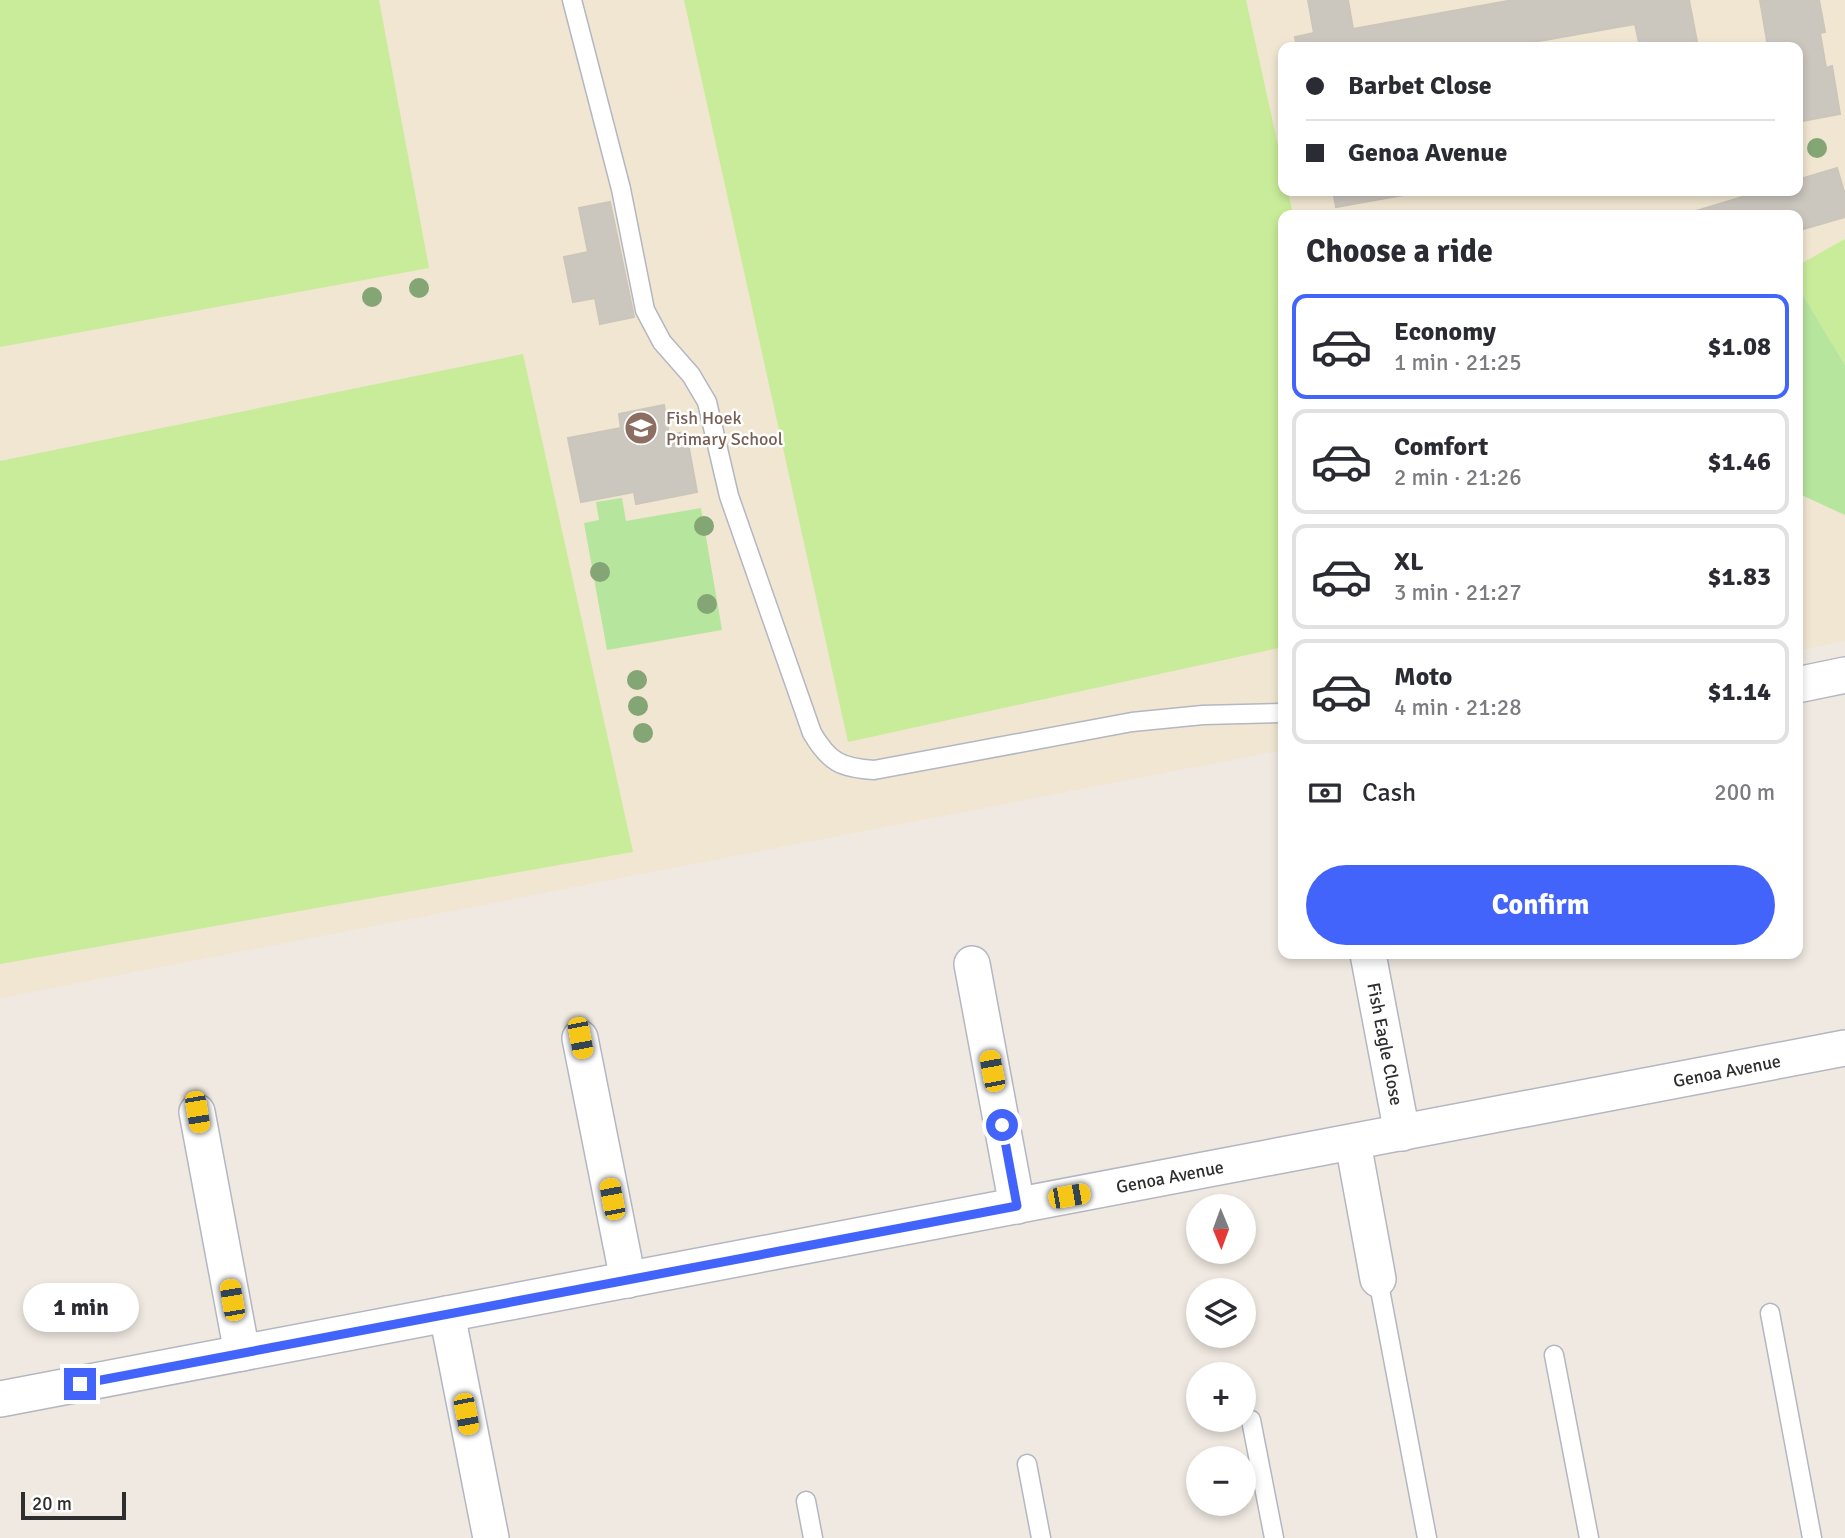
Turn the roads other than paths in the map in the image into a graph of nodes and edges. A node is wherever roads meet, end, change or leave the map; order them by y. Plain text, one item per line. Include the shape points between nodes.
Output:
1 (572, 0) edge
2 (1845, 676) edge
3 (1803, 684) edge
4 (1278, 713) edge
5 (1369, 959) edge
6 (972, 964) dead end
7 (580, 1038) dead end
8 (1845, 1048) edge
9 (197, 1112) dead end
10 (1402, 1133) junction
11 (1353, 1143) junction
12 (1017, 1206) junction
13 (1378, 1279) joint
14 (628, 1280) junction
15 (1770, 1313) dead end
16 (447, 1314) junction
17 (242, 1353) junction
18 (1554, 1355) dead end
19 (0, 1399) edge
20 (1253, 1432) edge
21 (1027, 1464) dead end
22 (806, 1501) dead end
23 (491, 1538) edge
24 (813, 1538) edge
25 (1041, 1538) edge
26 (1274, 1538) edge
27 (1427, 1538) edge
28 (1589, 1538) edge
29 (1812, 1538) edge

1 - 4 lane via 621,189 645,310 662,342 707,402 729,496 823,752 853,769 874,770 1132,722
2 - 3 street
5 - 10 street, Fish Eagle Close
6 - 12 street
7 - 14 street
8 - 10 street, Genoa Avenue
9 - 17 street
10 - 11 street, Genoa Avenue
11 - 12 street, Genoa Avenue
11 - 13 street
12 - 14 street, Genoa Avenue
13 - 27 lane
14 - 16 street, Genoa Avenue
15 - 29 lane
16 - 17 street, Genoa Avenue
16 - 23 street
17 - 19 street, Genoa Avenue
18 - 28 lane
20 - 26 lane
21 - 25 lane
22 - 24 lane

